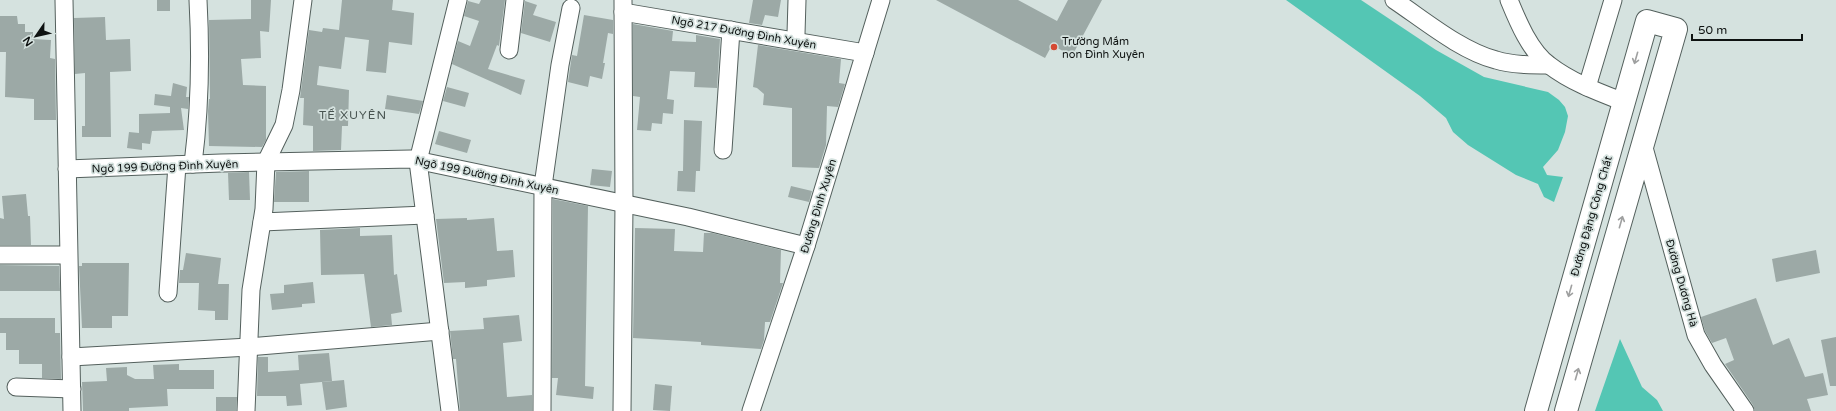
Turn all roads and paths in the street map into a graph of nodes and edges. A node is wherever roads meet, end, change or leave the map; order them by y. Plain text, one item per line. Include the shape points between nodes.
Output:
1 (64, 0) edge
2 (198, 0) edge
3 (303, 0) edge
4 (458, 0) edge
5 (515, 0) edge
6 (798, 0) edge
7 (881, 0) edge
8 (1394, 0) edge
9 (1509, 0) edge
10 (1613, 0) edge
11 (623, 6) edge
12 (571, 8) dead end
13 (732, 30) junction
14 (796, 34) dead end
15 (509, 50) dead end
16 (865, 53) junction
17 (1548, 65) junction
18 (1587, 87) junction
19 (1624, 102) junction
20 (1643, 144) junction
21 (723, 150) dead end
22 (418, 161) junction
23 (266, 162) junction
24 (185, 164) junction
25 (67, 169) junction
26 (544, 186) junction
27 (624, 204) junction
28 (425, 215) junction
29 (262, 222) junction
30 (1583, 244) junction
31 (806, 246) junction
32 (1611, 255) junction
33 (0, 256) edge
34 (68, 256) junction
35 (168, 293) dead end
36 (440, 331) junction
37 (249, 347) junction
38 (71, 357) junction
39 (16, 387) dead end
40 (72, 389) junction
41 (72, 411) edge
42 (246, 411) edge
43 (450, 411) edge
44 (542, 411) edge
45 (622, 411) edge
46 (751, 411) edge
47 (1536, 411) edge
48 (1566, 411) edge
49 (1745, 411) edge

1 - 25 street
2 - 24 street via 199,116
3 - 23 street via 284,125
4 - 22 street
5 - 15 street
6 - 14 street
7 - 16 street, Đường Đình Xuyên
8 - 17 street via 1460,43 1495,60
9 - 17 street via 1532,46
10 - 18 street
11 - 13 street, Ngõ 217 Đường Đình Xuyên
11 - 27 street
12 - 26 street via 560,65
13 - 16 street, Ngõ 217 Đường Đình Xuyên
13 - 21 street
16 - 31 street, Đường Đình Xuyên
17 - 18 street
18 - 19 street
20 -> 19 main road, Đường Đặng Công Chất via 1676,29 1646,21
19 - 30 main road, Đường Đặng Công Chất
32 -> 20 main road
20 - 49 street, Đường Dương Hà via 1696,335
22 - 23 street, Ngõ 199 Đường Đình Xuyên via 411,159
22 - 26 street, Ngõ 199 Đường Đình Xuyên
22 - 28 street
23 - 24 street, Ngõ 199 Đường Đình Xuyên
23 - 29 street
24 - 25 street, Ngõ 199 Đường Đình Xuyên
24 - 35 street
25 - 34 street
26 - 27 street, Ngõ 199 Đường Đình Xuyên
26 - 44 street
27 - 31 street, Ngõ 199 Đường Đình Xuyên
27 - 45 street
28 - 29 street
28 - 36 street
29 - 37 street via 251,290
30 - 32 main road
30 -> 47 main road, Đường Đặng Công Chất
31 - 46 street, Đường Đình Xuyên
48 -> 32 main road
33 - 34 street
34 - 38 street
36 - 37 street
36 - 43 street
37 - 38 street
37 - 42 street
38 - 40 street
39 - 40 street
40 - 41 street

